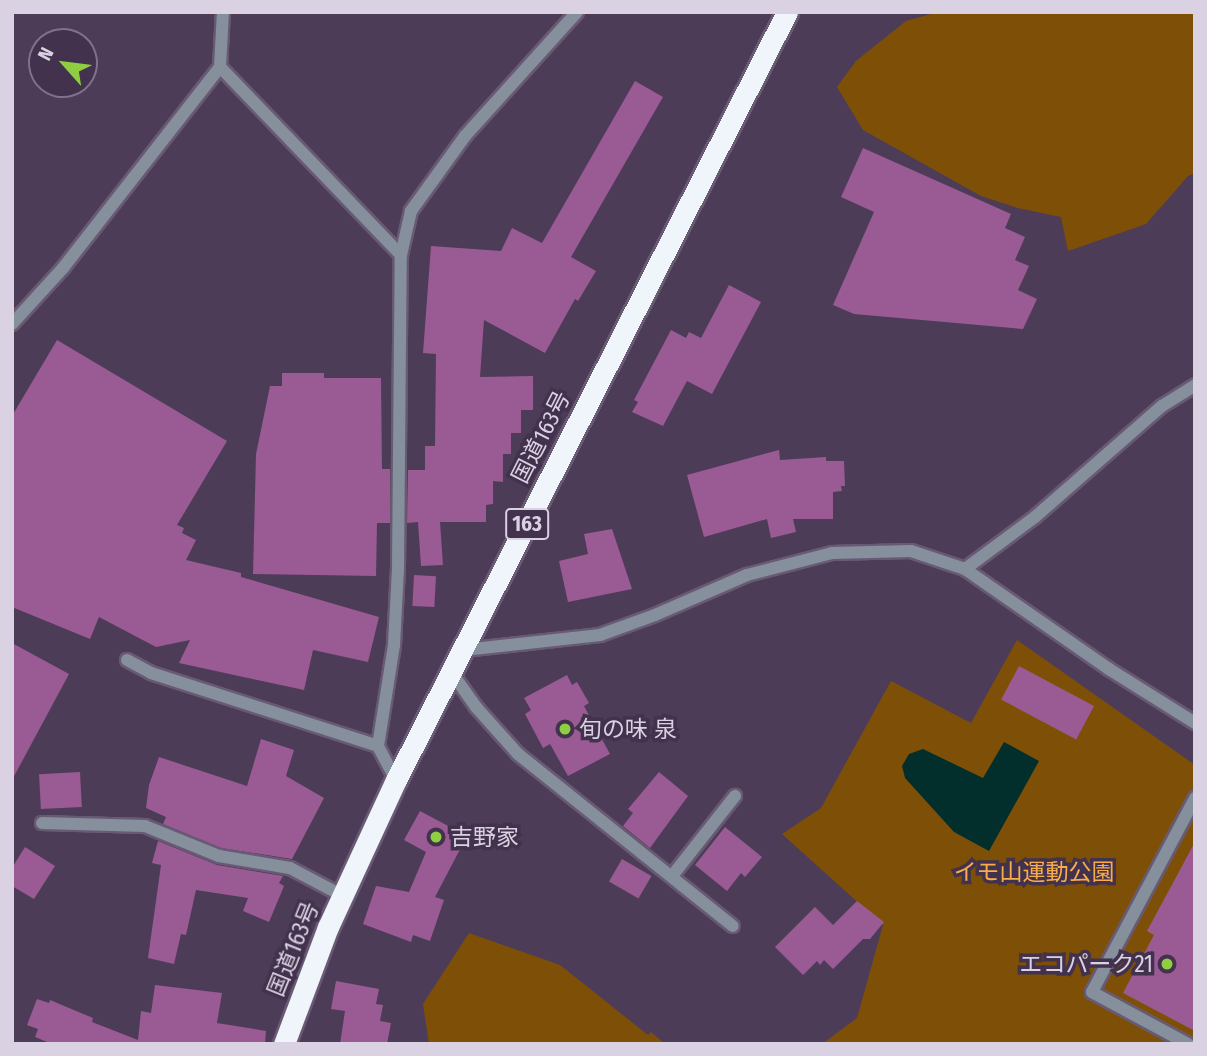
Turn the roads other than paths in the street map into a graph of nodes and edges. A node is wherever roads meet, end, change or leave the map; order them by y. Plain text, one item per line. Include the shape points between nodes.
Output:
1 (223, 12) edge
2 (577, 12) edge
3 (787, 12) edge
4 (220, 67) junction
5 (401, 254) junction
6 (12, 324) edge
7 (1195, 385) edge
8 (965, 569) junction
9 (464, 649) junction
10 (127, 660) dead end
11 (452, 673) junction
12 (1195, 723) edge
13 (378, 746) junction
14 (396, 780) junction
15 (735, 796) dead end
16 (1195, 798) edge
17 (42, 822) dead end
18 (672, 876) junction
19 (342, 896) junction
20 (733, 926) dead end
21 (284, 1044) edge
22 (1188, 1044) edge

1 - 4 street
2 - 5 street via 465,136 411,211
3 - 9 highway, 国道163号 / 163
4 - 5 street
4 - 6 street via 63,268
5 - 13 street via 398,569 394,645
7 - 8 street via 1162,406 1035,517
8 - 9 street via 911,551 832,553 747,575 600,635
8 - 12 street via 1109,670
9 - 11 highway, 国道163号 / 163
10 - 13 street via 150,673
11 - 14 highway, 国道163号 / 163
11 - 18 street via 518,754
13 - 14 street
14 - 19 highway, 国道163号 / 163
15 - 18 street
16 - 22 street via 1092,992
17 - 19 street via 145,827 219,856 290,868
18 - 20 street
19 - 21 highway, 国道163号 / 163

